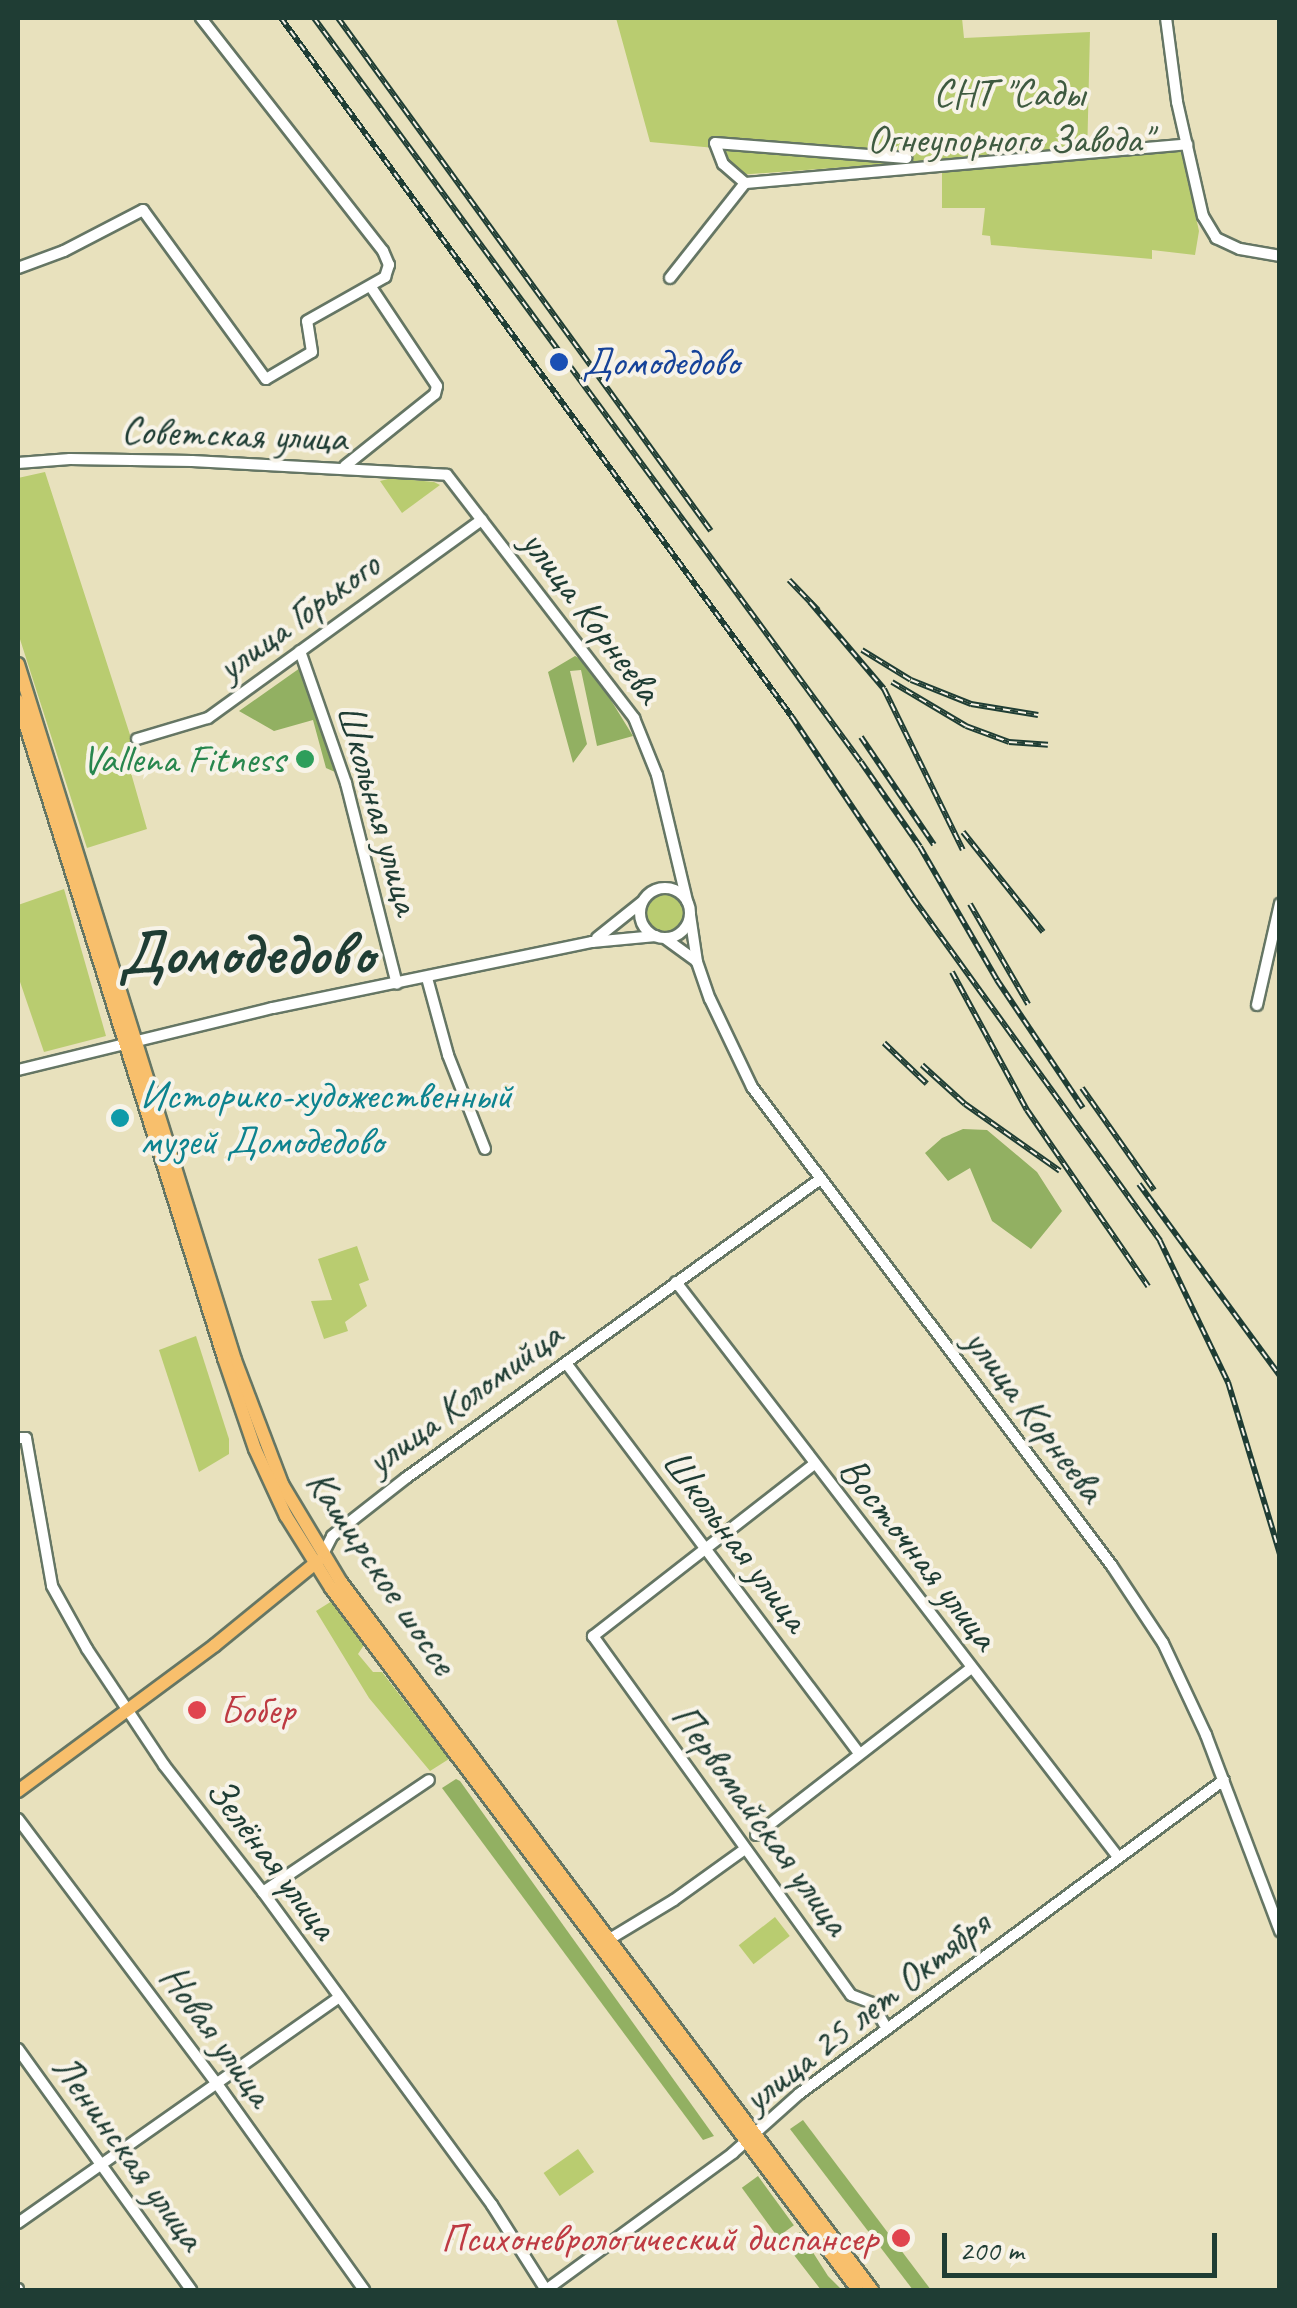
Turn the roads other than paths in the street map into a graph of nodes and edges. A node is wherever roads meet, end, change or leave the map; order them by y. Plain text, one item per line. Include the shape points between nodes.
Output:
1 (201, 18) edge
2 (1166, 18) edge
3 (1187, 144) junction
4 (906, 158) dead end
5 (745, 183) junction
6 (1280, 256) edge
7 (18, 268) edge
8 (670, 278) dead end
9 (371, 287) junction
10 (18, 463) edge
11 (345, 466) junction
12 (447, 476) joint
13 (482, 520) junction
14 (300, 652) junction
15 (18, 664) edge
16 (18, 701) edge
17 (23, 737) edge
18 (137, 739) dead end
19 (678, 864) junction
20 (658, 888) junction
21 (643, 901) junction
22 (687, 901) junction
23 (1280, 904) edge
24 (690, 916) junction
25 (660, 937) junction
26 (592, 942) junction
27 (697, 962) junction
28 (427, 978) junction
29 (397, 984) junction
30 (1256, 1006) dead end
31 (130, 1045) junction
32 (18, 1070) edge
33 (485, 1149) dead end
34 (819, 1180) junction
35 (676, 1282) junction
36 (566, 1363) junction
37 (18, 1438) edge
38 (813, 1465) junction
39 (702, 1547) junction
40 (318, 1560) junction
41 (970, 1668) junction
42 (127, 1712) junction
43 (859, 1753) junction
44 (429, 1780) dead end
45 (1224, 1780) junction
46 (18, 1790) edge
47 (18, 1818) edge
48 (756, 1835) dead end
49 (745, 1849) junction
50 (1118, 1858) junction
51 (263, 1892) junction
52 (1280, 1931) edge
53 (608, 1940) junction
54 (339, 1996) junction
55 (888, 2029) junction
56 (18, 2050) edge
57 (216, 2081) junction
58 (750, 2138) junction
59 (102, 2163) junction
60 (18, 2223) edge
61 (191, 2290) edge
62 (364, 2290) edge
63 (546, 2290) edge
64 (858, 2290) edge
65 (872, 2290) edge

1 - 9 street via 383,251 390,265
2 - 3 street
3 - 5 street
3 - 6 street via 1216,238 1240,250
4 - 5 street via 715,143 723,164
5 - 8 street
7 - 9 street via 143,210 266,379 312,352 307,321
9 - 11 street via 437,386
10 - 11 street, Советская улица
11 - 12 street, Советская улица
12 - 13 street, улица Корнеева
13 - 14 street, улица Горького
13 - 19 street, улица Корнеева via 638,725
14 - 18 street, улица Горького via 208,718
14 - 29 street, Школьная улица via 346,783
15 - 31 main road, Каширское шоссе
16 - 17 main road, Каширское шоссе
17 - 31 main road, Каширское шоссе
19 - 20 street
19 - 22 street, улица Корнеева
20 - 21 street
20 - 22 street via 674,889
21 - 25 street via 642,922
21 - 26 street
22 - 24 street
23 - 30 street
24 - 25 street via 680,933
24 - 27 street, улица Корнеева
25 - 26 street
25 - 27 street
26 - 28 street
27 - 34 street, улица Корнеева via 739,1066
28 - 29 street
28 - 33 street
29 - 31 street
31 - 32 street
31 - 40 main road, Каширское шоссе via 260,1434
34 - 35 street, улица Коломийца
34 - 45 street, улица Корнеева via 1136,1599 1178,1671
35 - 36 street, улица Коломийца
35 - 38 street, Восточная улица
36 - 39 street, Школьная улица
36 - 40 street, улица Коломийца via 332,1536
37 - 42 street, Зелёная улица via 26,1438 52,1586
38 - 39 street
38 - 41 street, Восточная улица
39 - 43 street, Школьная улица
39 - 49 street, Первомайская улица via 593,1636
40 - 42 main road, улица Коломийца
40 - 53 main road, Каширское шоссе
40 - 58 main road, Каширское шоссе
41 - 43 street
41 - 50 street, Восточная улица
42 - 46 main road, улица Коломийца
42 - 51 street, Зелёная улица
43 - 48 street
44 - 51 street
45 - 50 street, улица 25 лет Октября
45 - 52 street, улица Корнеева
47 - 57 street, Новая улица
49 - 53 street
49 - 55 street, Первомайская улица via 851,1995 872,2003
50 - 55 street, улица 25 лет Октября
51 - 54 street, Зелёная улица
53 - 58 main road, Каширское шоссе
54 - 57 street
54 - 63 street, Зелёная улица
55 - 58 street, улица 25 лет Октября
56 - 59 street, Ленинская улица
57 - 59 street
57 - 62 street, Новая улица
58 - 63 street, улица 25 лет Октября
58 - 64 main road, Каширское шоссе
58 - 65 main road, Каширское шоссе
59 - 60 street
59 - 61 street, Ленинская улица

